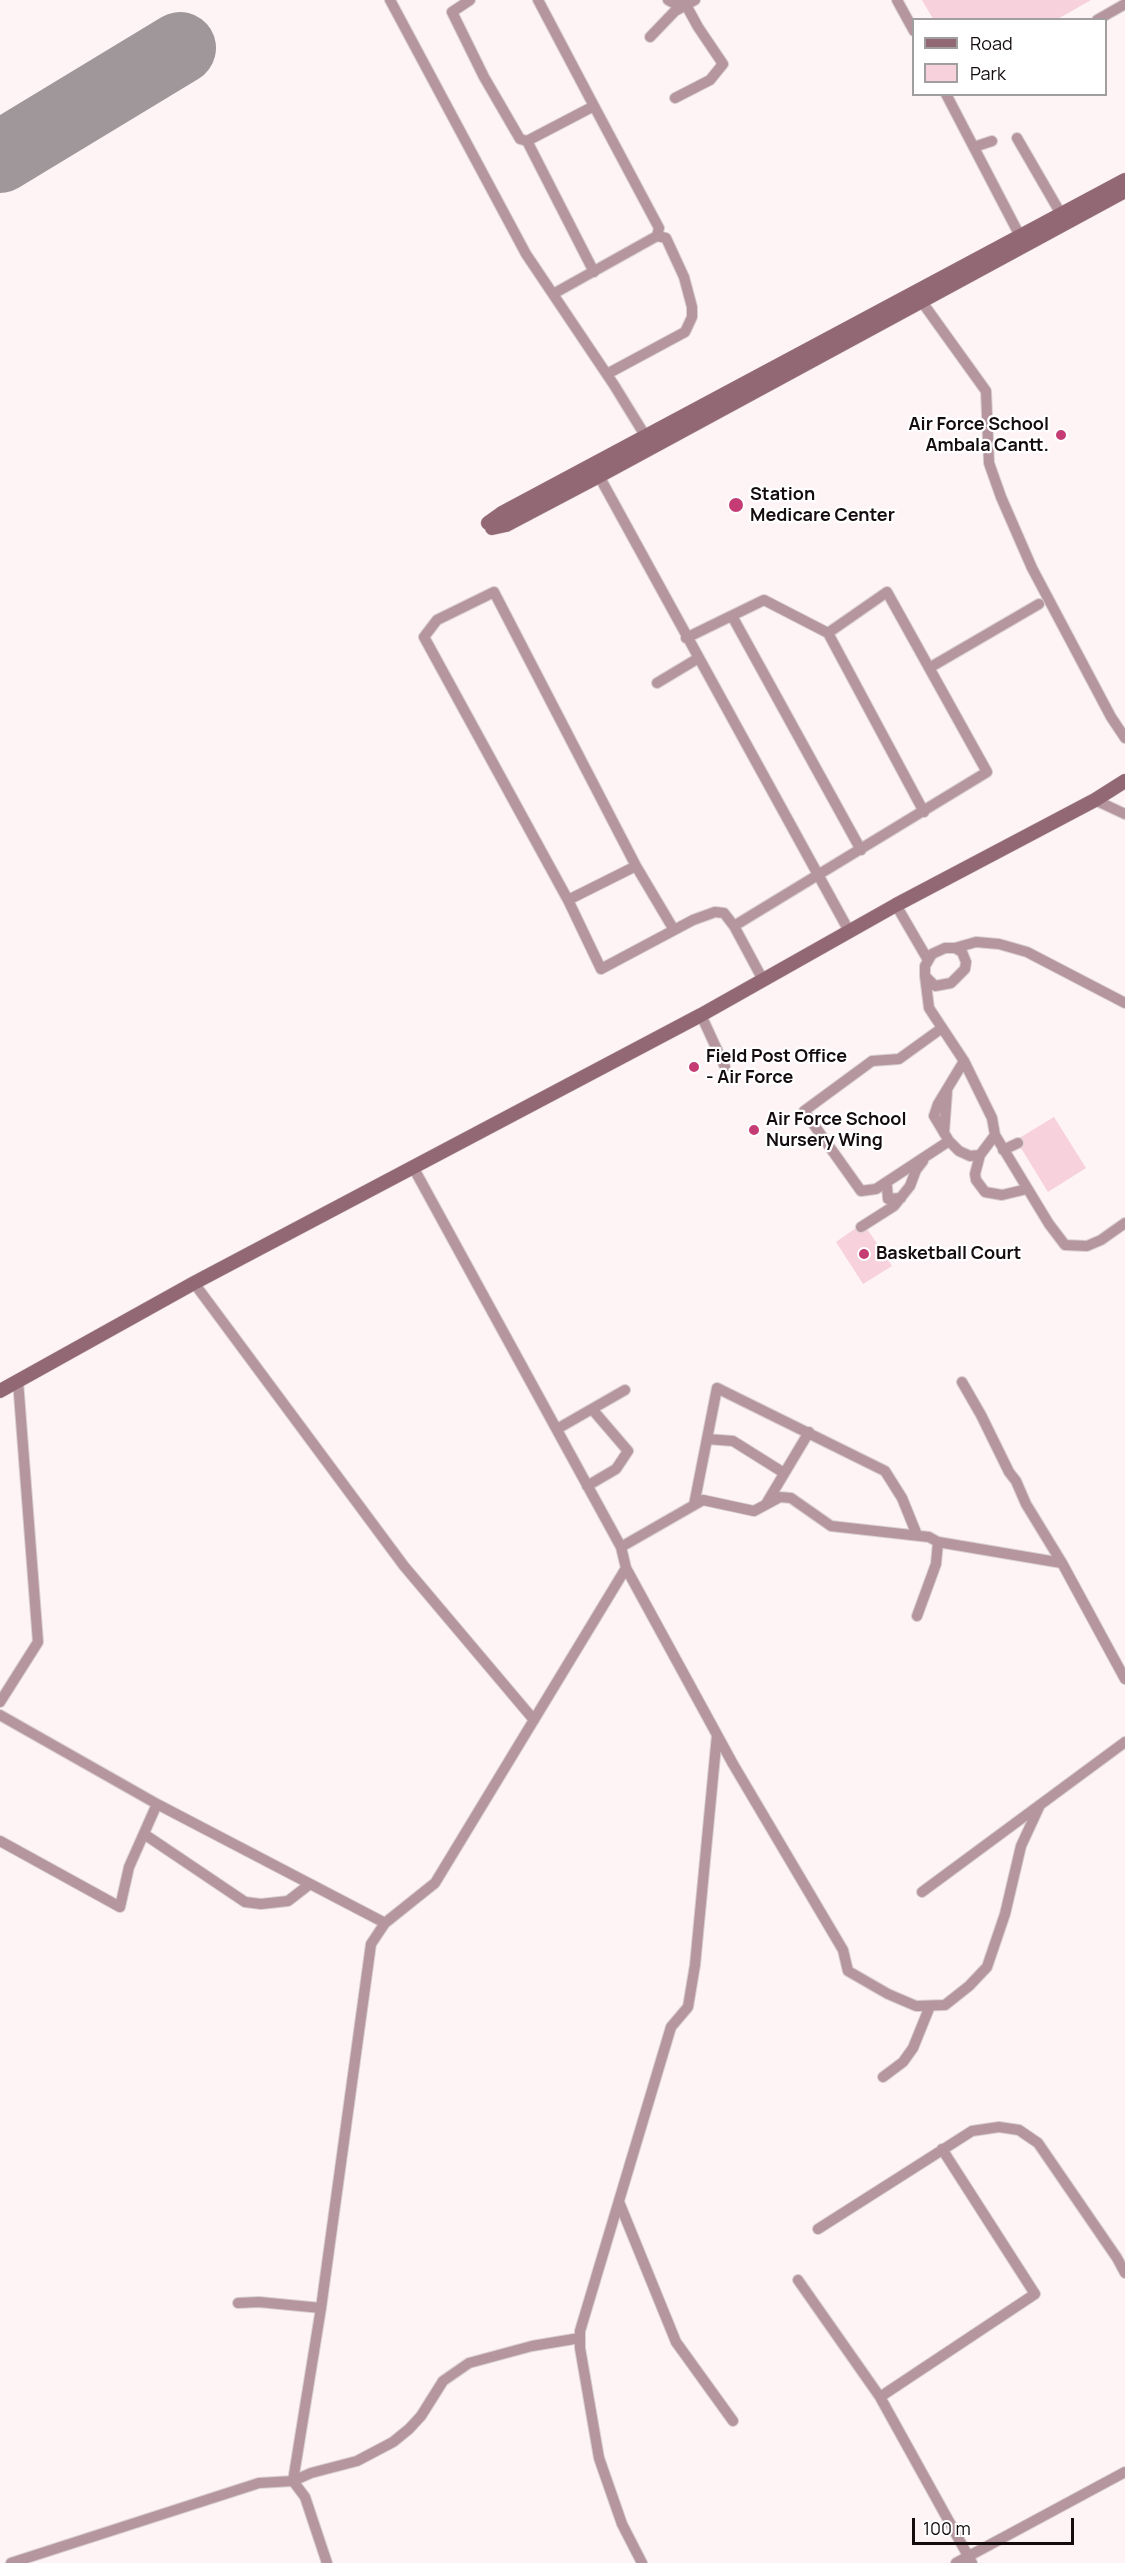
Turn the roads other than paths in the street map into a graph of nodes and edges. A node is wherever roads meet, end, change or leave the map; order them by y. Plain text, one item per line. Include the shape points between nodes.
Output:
1 (390, 0) edge
2 (470, 0) edge
3 (538, 0) edge
4 (668, 0) edge
5 (897, 0) edge
6 (690, 2) edge
7 (1125, 4) edge
8 (1100, 18) edge
9 (912, 27) edge
10 (650, 37) dead end
11 (951, 96) edge
12 (675, 98) dead end
13 (594, 106) junction
14 (1017, 138) dead end
15 (526, 141) junction
16 (992, 141) dead end
17 (974, 147) junction
18 (1125, 180) edge
19 (1125, 191) edge
20 (1061, 214) junction
21 (657, 236) junction
22 (1020, 237) junction
23 (594, 272) junction
24 (553, 294) junction
25 (922, 302) junction
26 (607, 374) junction
27 (646, 437) junction
28 (599, 476) junction
29 (1039, 604) dead end
30 (732, 616) junction
31 (828, 633) junction
32 (686, 638) junction
33 (697, 659) junction
34 (929, 668) junction
35 (657, 683) dead end
36 (1125, 738) edge
37 (1125, 781) edge
38 (1095, 800) junction
39 (924, 812) junction
40 (1125, 814) edge
41 (861, 850) junction
42 (636, 866) junction
43 (819, 875) junction
44 (568, 900) junction
45 (896, 905) junction
46 (735, 926) junction
47 (674, 930) junction
48 (849, 932) junction
49 (955, 948) junction
50 (928, 960) junction
51 (925, 976) junction
52 (764, 980) junction
53 (1125, 1003) edge
54 (701, 1015) junction
55 (942, 1028) junction
56 (964, 1061) junction
57 (725, 1067) dead end
58 (995, 1135) junction
59 (946, 1137) junction
60 (1018, 1143) dead end
61 (1003, 1150) junction
62 (980, 1155) junction
63 (927, 1156) junction
64 (413, 1167) junction
65 (882, 1186) junction
66 (1027, 1189) junction
67 (901, 1198) junction
68 (1125, 1223) edge
69 (861, 1227) dead end
70 (194, 1284) junction
71 (18, 1381) junction
72 (962, 1382) dead end
73 (625, 1390) dead end
74 (0, 1391) edge
75 (592, 1409) junction
76 (556, 1429) junction
77 (809, 1432) junction
78 (708, 1439) junction
79 (784, 1473) junction
80 (587, 1486) junction
81 (766, 1504) junction
82 (694, 1505) junction
83 (917, 1535) junction
84 (938, 1542) junction
85 (621, 1547) junction
86 (1062, 1563) junction
87 (626, 1569) junction
88 (917, 1616) dead end
89 (1125, 1679) edge
90 (0, 1702) edge
91 (0, 1715) edge
92 (534, 1720) junction
93 (717, 1734) junction
94 (1125, 1742) edge
95 (157, 1804) junction
96 (1040, 1805) junction
97 (144, 1834) junction
98 (0, 1841) edge
99 (310, 1884) junction
100 (922, 1892) dead end
101 (385, 1923) junction
102 (930, 2006) junction
103 (883, 2078) dead end
104 (942, 2149) junction
105 (619, 2202) junction
106 (818, 2229) dead end
107 (1125, 2273) edge
108 (798, 2280) dead end
109 (238, 2303) dead end
110 (321, 2308) junction
111 (580, 2338) junction
112 (880, 2397) junction
113 (733, 2421) dead end
114 (1125, 2472) edge
115 (293, 2481) junction
116 (970, 2560) edge
117 (11, 2563) edge
118 (327, 2563) edge
119 (642, 2563) edge
120 (956, 2563) edge

1 - 24 street via 526,254
2 - 15 street via 452,12 484,77 520,139
3 - 13 street
4 - 6 street via 677,5
5 - 9 street
6 - 10 street via 675,11
6 - 12 street via 698,27 723,64 710,80
7 - 8 street
11 - 17 street
13 - 15 street
13 - 21 street via 659,228
14 - 20 street
15 - 23 street
16 - 17 street
17 - 22 street
18 - 20 main road
19 - 25 main road
20 - 22 main road
21 - 23 street
21 - 26 street via 666,238 684,277 692,317 685,332
22 - 27 main road
23 - 24 street
24 - 26 street
25 - 28 main road
25 - 36 street via 986,391 989,463 1001,497 1032,568
26 - 27 street
27 - 28 main road via 502,513 490,525 506,525
28 - 32 street
29 - 34 street
30 - 31 street via 764,600
30 - 32 street
30 - 41 street
31 - 34 street via 887,592
31 - 39 street
32 - 33 street
33 - 35 street
33 - 43 street
34 - 39 street via 987,772
37 - 38 main road
38 - 40 street
38 - 45 main road
39 - 41 street
41 - 43 street
42 - 44 street
42 - 44 street via 494,592 437,620 424,637
42 - 47 street
43 - 46 street
43 - 48 street
44 - 47 street via 601,969
45 - 48 main road
45 - 50 street
46 - 47 street via 724,913 715,912
46 - 52 street
48 - 52 main road
49 - 50 street via 939,950
49 - 51 street via 962,952 966,963 957,979 945,986 935,986
49 - 53 street via 976,942 1027,952
50 - 51 street
51 - 55 street via 929,1008
52 - 54 main road
54 - 57 street
54 - 64 main road
55 - 56 street
55 - 65 street via 899,1059 872,1061 804,1111 861,1191
56 - 58 street via 992,1118
56 - 59 street via 934,1116
58 - 61 street
58 - 62 street
59 - 62 street via 959,1151
59 - 63 street
60 - 61 street
61 - 66 street
62 - 66 street via 975,1174 986,1192 1002,1195
63 - 65 street
63 - 67 street
64 - 70 main road
64 - 76 street
65 - 67 street via 887,1187 888,1199
66 - 68 street via 1065,1245 1087,1246
67 - 69 street
70 - 71 main road
70 - 92 street via 404,1566
71 - 74 main road
71 - 90 street via 38,1642
72 - 86 street
73 - 75 street
75 - 76 street
75 - 80 street via 628,1451 616,1469
76 - 80 street
77 - 78 street via 717,1388
77 - 79 street
77 - 83 street via 885,1471 903,1498
78 - 79 street via 733,1441
78 - 82 street
79 - 81 street
80 - 85 street
81 - 82 street via 754,1511 703,1500
81 - 83 street via 780,1497 791,1498 831,1526
82 - 85 street
83 - 84 street
84 - 86 street
84 - 88 street via 936,1564
85 - 87 street
86 - 89 street
87 - 92 street
87 - 93 street
91 - 95 street
92 - 101 street via 435,1883
93 - 102 street via 843,1950 848,1971 916,2006
93 - 105 street via 688,2007 671,2027
94 - 96 street
95 - 97 street
95 - 99 street
96 - 100 street
96 - 102 street via 1021,1846 1005,1914 987,1966 945,2005
97 - 98 street via 129,1867 120,1907
97 - 99 street via 245,1902 288,1900
99 - 101 street
101 - 110 street via 371,1944
102 - 103 street via 913,2048
104 - 106 street
104 - 107 street via 972,2131 999,2127 1019,2130 1038,2143
104 - 112 street via 1035,2294
105 - 111 street
105 - 113 street via 676,2342
108 - 112 street
109 - 110 street
110 - 115 street
111 - 115 street via 469,2362 443,2381 421,2416 393,2442 357,2461
111 - 119 street via 599,2458 622,2524
112 - 116 street
114 - 116 street
115 - 117 street via 259,2483
115 - 118 street via 304,2497
116 - 120 street

